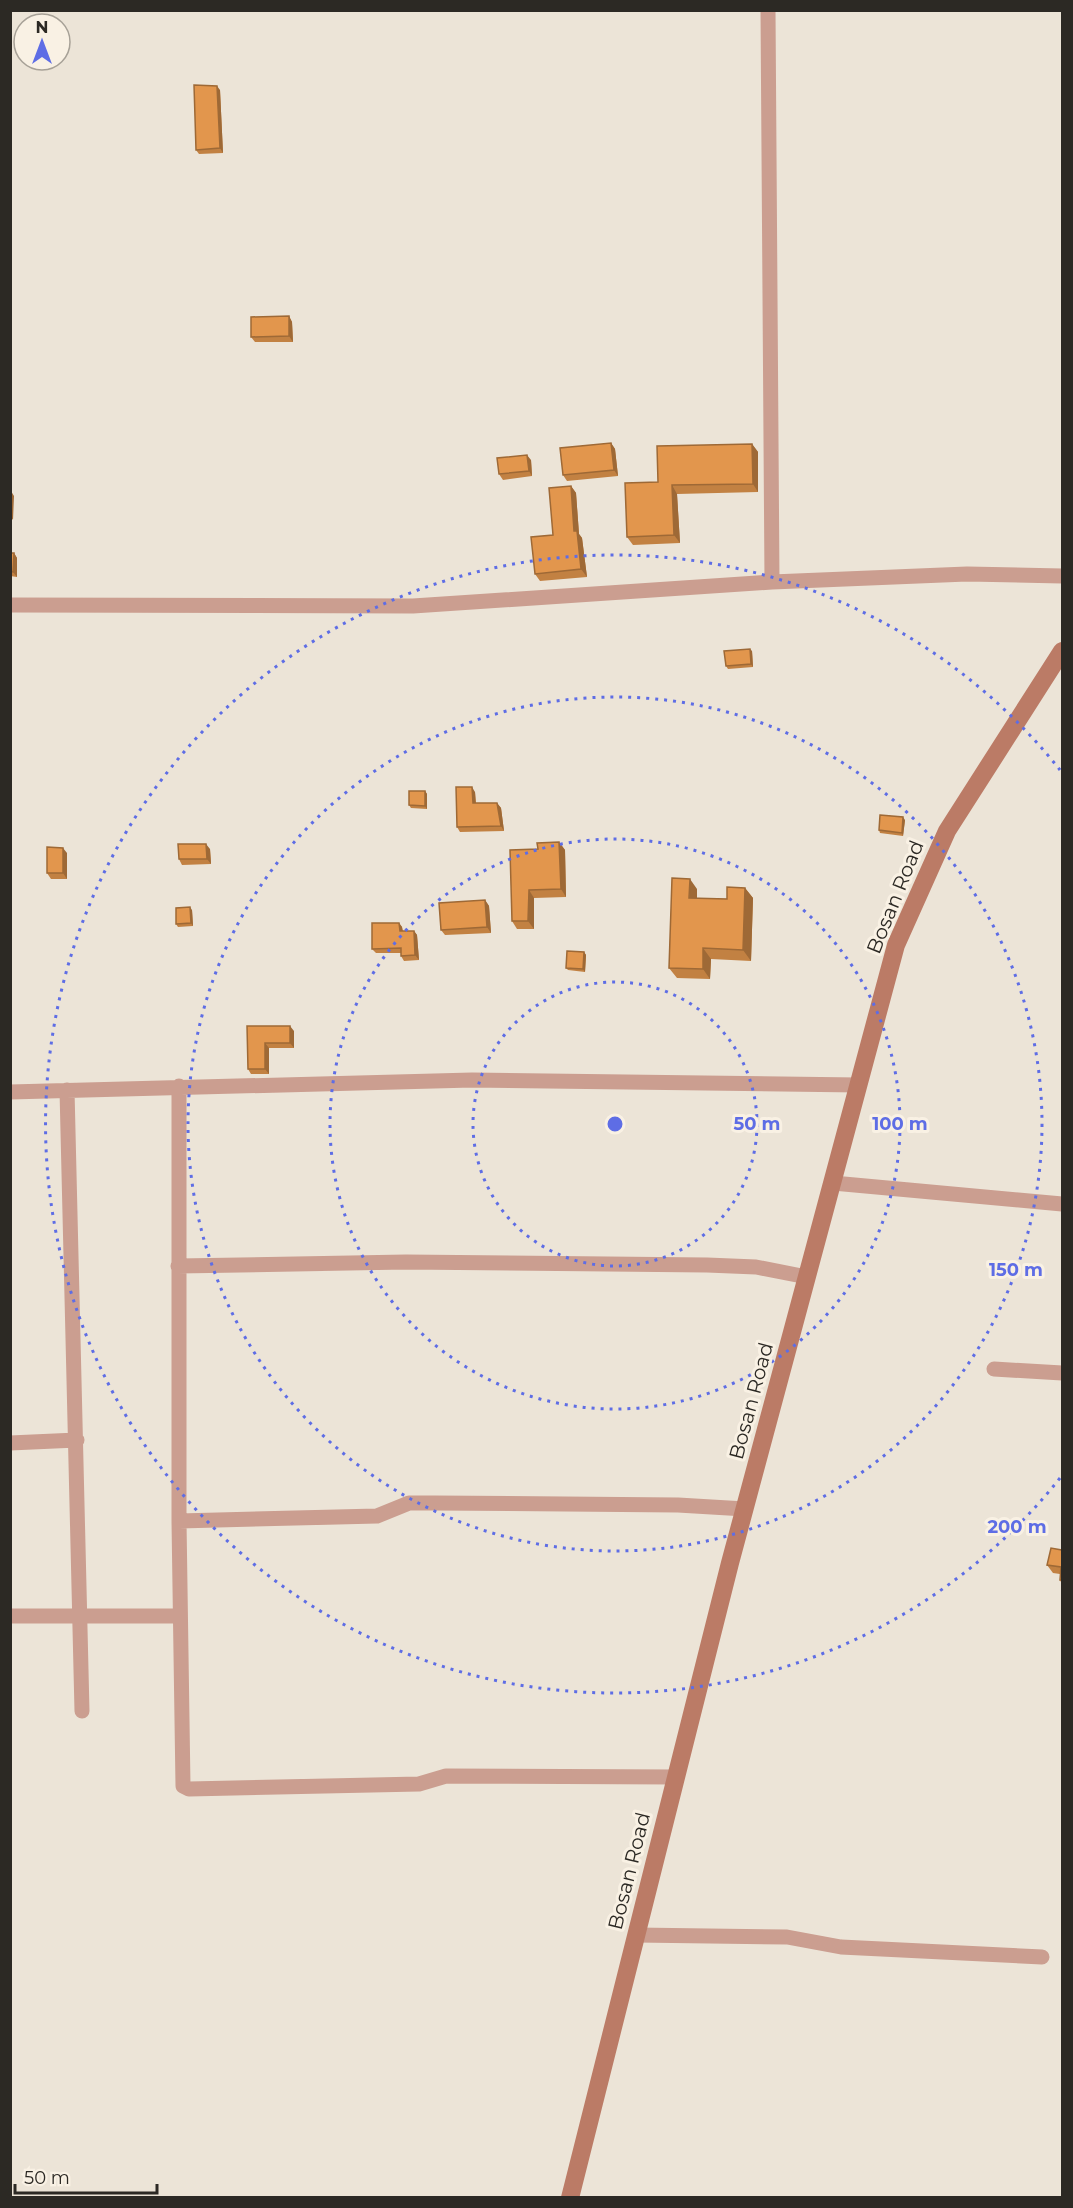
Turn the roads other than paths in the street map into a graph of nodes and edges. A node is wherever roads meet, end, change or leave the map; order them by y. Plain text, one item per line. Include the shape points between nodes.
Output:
1 (768, 10) edge
2 (1062, 576) edge
3 (772, 582) junction
4 (10, 605) edge
5 (1062, 651) edge
6 (859, 1085) junction
7 (179, 1086) junction
8 (67, 1090) junction
9 (10, 1092) edge
10 (832, 1183) junction
11 (1062, 1204) edge
12 (178, 1266) junction
13 (807, 1277) junction
14 (994, 1369) dead end
15 (1062, 1372) edge
16 (77, 1440) junction
17 (10, 1443) edge
18 (745, 1509) junction
19 (179, 1521) junction
20 (10, 1616) edge
21 (81, 1616) junction
22 (180, 1616) junction
23 (82, 1711) dead end
24 (676, 1777) junction
25 (636, 1935) junction
26 (1042, 1957) dead end
27 (570, 2198) edge

1 - 3 street
2 - 3 street via 968,574
3 - 4 street via 413,606
5 - 6 main road, Bosan Road via 947,831 896,945
6 - 7 street via 472,1080
6 - 10 main road, Bosan Road
7 - 8 street
7 - 12 street
8 - 9 street
8 - 16 street
10 - 11 street
10 - 13 main road, Bosan Road
12 - 13 street via 707,1265 756,1267
12 - 19 street
13 - 18 main road, Bosan Road
14 - 15 street
16 - 17 street
16 - 21 street
18 - 19 street via 409,1503 377,1516
18 - 24 main road, Bosan Road
19 - 22 street
20 - 21 street
21 - 22 street
21 - 23 street
22 - 24 street via 183,1786 189,1789 419,1784 446,1776
24 - 25 main road, Bosan Road
25 - 26 street via 787,1937 841,1947
25 - 27 main road, Bosan Road

